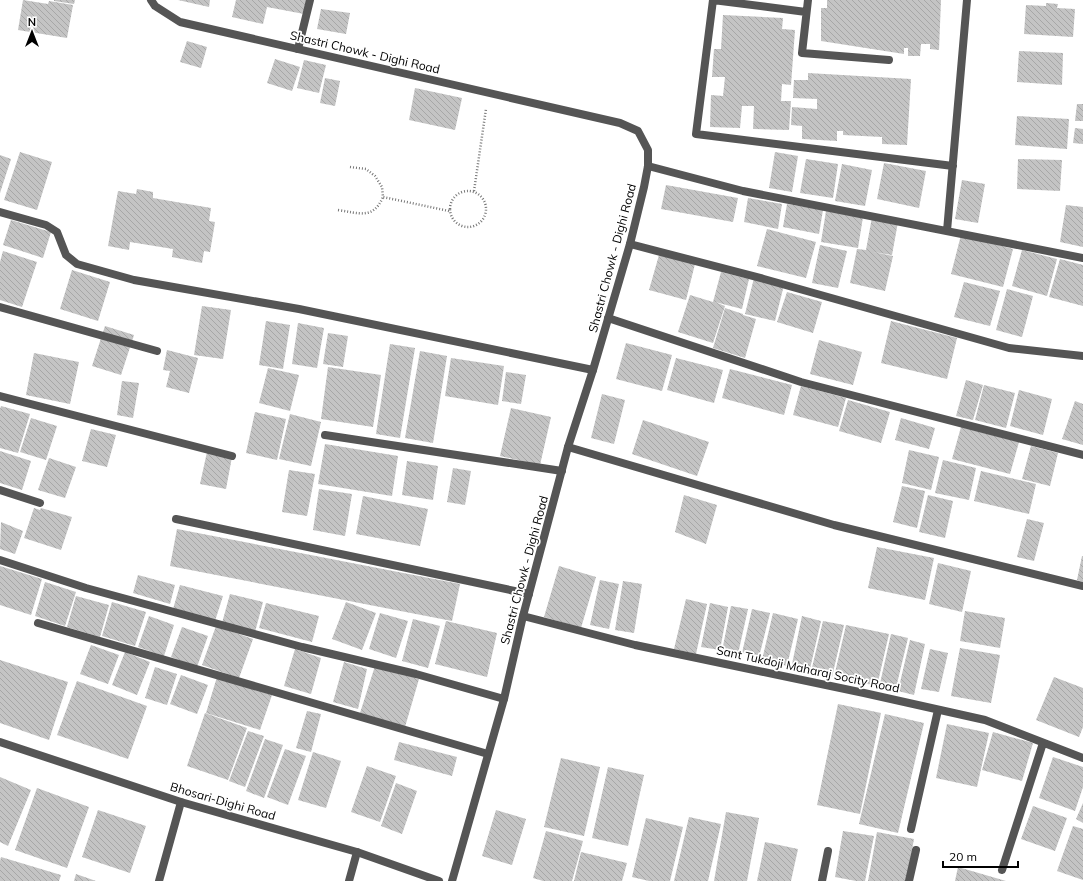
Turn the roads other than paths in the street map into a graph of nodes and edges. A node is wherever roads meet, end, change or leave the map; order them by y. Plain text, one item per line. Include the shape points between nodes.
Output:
1 (151, 0) edge
2 (310, 0) edge
3 (713, 0) edge
4 (808, 0) edge
5 (967, 0) edge
6 (806, 12) junction
7 (298, 49) junction
8 (889, 60) dead end
9 (648, 166) junction
10 (953, 166) junction
11 (0, 212) edge
12 (947, 231) junction
13 (630, 244) junction
14 (1083, 258) edge
15 (0, 307) edge
16 (608, 318) junction
17 (157, 351) dead end
18 (1083, 356) edge
19 (593, 370) junction
20 (0, 396) edge
21 (325, 435) dead end
22 (568, 447) junction
23 (1083, 455) edge
24 (232, 456) dead end
25 (562, 471) junction
26 (0, 490) edge
27 (40, 503) dead end
28 (176, 519) dead end
29 (0, 560) edge
30 (1083, 586) edge
31 (529, 594) junction
32 (523, 616) junction
33 (38, 623) dead end
34 (504, 698) junction
35 (938, 710) junction
36 (0, 742) edge
37 (1043, 743) junction
38 (488, 754) junction
39 (1083, 758) edge
40 (182, 802) junction
41 (911, 829) dead end
42 (916, 850) dead end
43 (828, 851) dead end
44 (357, 852) junction
45 (1002, 870) dead end
46 (159, 881) edge
47 (349, 881) edge
48 (439, 881) edge
49 (452, 881) edge
50 (822, 881) edge
51 (909, 881) edge

1 - 7 street, Shastri Chowk - Dighi Road via 155,6 180,22
2 - 7 street
3 - 6 street
3 - 10 street via 696,134
4 - 6 street
5 - 10 street
6 - 8 street via 802,53
7 - 9 street, Shastri Chowk - Dighi Road via 620,123 638,131 648,150
9 - 12 street via 743,191
9 - 13 street, Shastri Chowk - Dighi Road
10 - 12 street
11 - 19 street via 46,225 57,232 66,255 77,264 134,280 299,309
12 - 14 street
13 - 16 street, Shastri Chowk - Dighi Road
13 - 18 street via 1009,348
15 - 17 street
16 - 19 street, Shastri Chowk - Dighi Road
16 - 23 street via 801,382
19 - 22 street, Shastri Chowk - Dighi Road
20 - 24 street
21 - 25 street
22 - 25 street, Shastri Chowk - Dighi Road
22 - 30 street via 834,525
25 - 31 street, Shastri Chowk - Dighi Road
26 - 27 street
28 - 31 street
29 - 34 street via 101,592 302,647
31 - 32 street, Shastri Chowk - Dighi Road
32 - 34 street, Shastri Chowk - Dighi Road
32 - 35 street, Sant Tukdoji Maharaj Socity Road via 635,645
33 - 38 street
34 - 38 street, Shastri Chowk - Dighi Road
35 - 37 street, Sant Tukdoji Maharaj Socity Road via 985,720
35 - 41 street
36 - 40 street, Bhosari-Dighi Road
37 - 39 street, Sant Tukdoji Maharaj Socity Road
37 - 45 street
38 - 49 street, Shastri Chowk - Dighi Road
40 - 44 street, Bhosari-Dighi Road
40 - 46 street
42 - 51 street
43 - 50 street
44 - 47 street
44 - 48 street, Bhosari-Dighi Road

